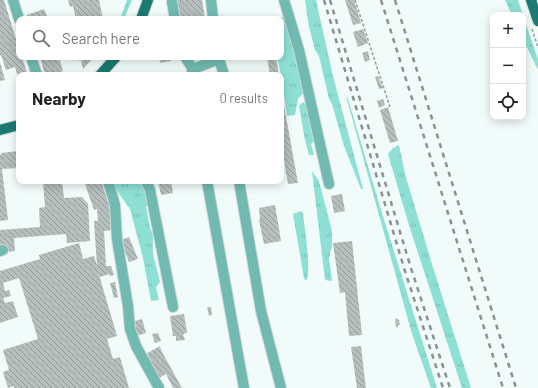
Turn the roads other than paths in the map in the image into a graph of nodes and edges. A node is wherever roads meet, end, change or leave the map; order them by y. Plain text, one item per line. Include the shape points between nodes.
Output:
1 (13, 0) edge
2 (148, 0) edge
3 (211, 0) edge
4 (284, 0) edge
5 (531, 0) edge
6 (172, 2) dead end
7 (18, 16) edge
8 (142, 16) edge
9 (174, 16) edge
10 (213, 16) edge
11 (538, 21) edge
12 (32, 60) edge
13 (113, 60) edge
14 (186, 60) edge
15 (215, 60) edge
16 (220, 60) edge
17 (36, 72) edge
18 (103, 72) edge
19 (192, 72) edge
20 (223, 72) edge
21 (16, 126) edge
22 (0, 130) edge
23 (109, 184) edge
24 (147, 184) edge
25 (208, 184) edge
26 (240, 184) edge
27 (330, 184) dead end
28 (173, 307) dead end
29 (159, 388) edge
30 (244, 388) edge
31 (281, 388) edge

1 - 7 street
2 - 8 main road
3 - 10 street
4 - 27 street via 299,50
5 - 11 main road
6 - 9 street
12 - 17 street
13 - 18 main road
14 - 19 street
15 - 19 street
16 - 20 street
21 - 22 main road
23 - 29 street via 114,205 130,329 136,346
24 - 28 street
25 - 30 street
26 - 31 street via 261,311

